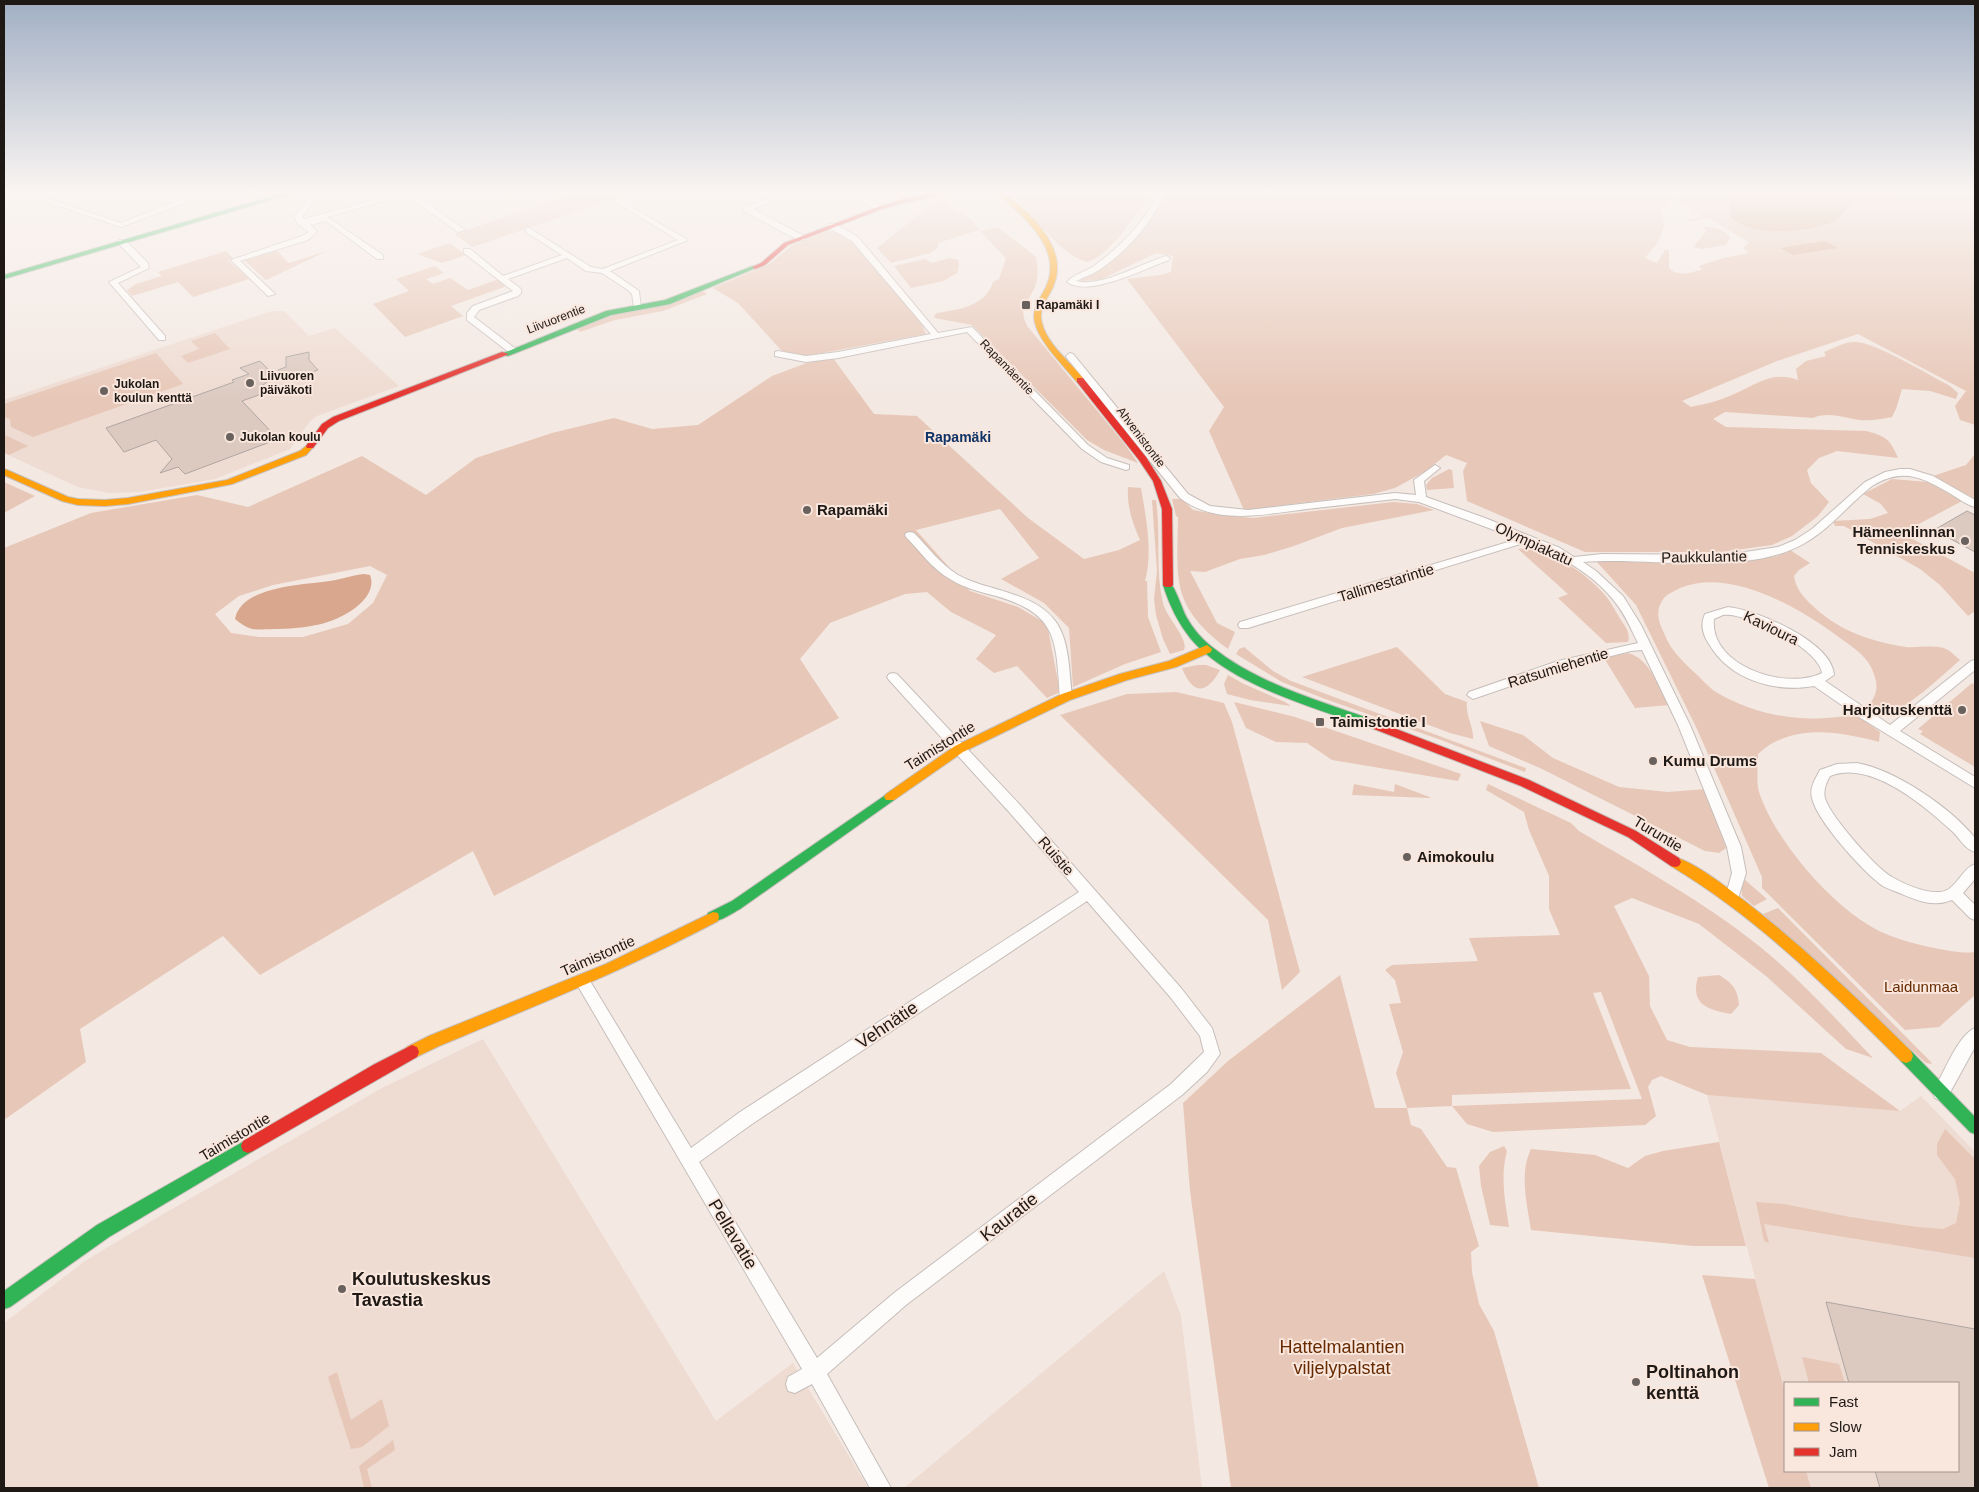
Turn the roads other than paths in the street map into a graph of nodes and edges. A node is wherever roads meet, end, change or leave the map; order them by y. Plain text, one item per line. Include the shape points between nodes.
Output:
1 (56, 262) edge
2 (142, 262) edge
3 (237, 262) edge
4 (481, 262) edge
5 (551, 262) edge
6 (577, 262) edge
7 (628, 262) edge
8 (766, 262) edge
9 (874, 262) edge
10 (1055, 262) edge
11 (1104, 262) edge
12 (1156, 262) edge
13 (604, 271) junction
14 (4, 277) edge
15 (504, 278) junction
16 (271, 294) dead end
17 (638, 307) junction
18 (936, 335) junction
19 (162, 338) dead end
20 (513, 351) junction
21 (778, 354) dead end
22 (1070, 356) dead end
23 (1126, 467) dead end
24 (1435, 468) dead end
25 (4, 472) edge
26 (1421, 499) junction
27 (1975, 504) edge
28 (910, 535) dead end
29 (1526, 538) junction
30 (1574, 560) junction
31 (1244, 625) dead end
32 (1645, 646) junction
33 (1207, 649) junction
34 (1975, 664) edge
35 (893, 677) dead end
36 (1254, 679) joint
37 (1816, 681) junction
38 (1473, 695) dead end
39 (1066, 698) junction
40 (1891, 731) junction
41 (959, 749) junction
42 (1975, 783) edge
43 (1975, 847) edge
44 (1975, 870) edge
45 (1088, 893) junction
46 (1954, 893) junction
47 (1732, 898) junction
48 (1975, 914) edge
49 (582, 981) junction
50 (1975, 1036) edge
51 (1211, 1042) joint
52 (1941, 1093) junction
53 (1975, 1126) edge
54 (689, 1159) junction
55 (4, 1301) edge
56 (815, 1372) junction
57 (795, 1384) dead end
58 (882, 1488) edge

1 - 14 street
2 - 19 street via 145,268 113,282
3 - 16 street
4 - 15 street
5 - 15 street
6 - 13 street via 589,269
7 - 13 street
8 - 17 street, Liivuorentie via 667,302
9 - 18 street
10 - 33 street, Ahvenistontie via 1052,283 1037,305 1038,328 1158,481 1166,509 1168,585 1182,619
11 - 12 street via 1071,282 1077,285 1098,283
13 - 17 street via 636,293
15 - 20 street via 518,291 476,308 470,313 470,318
17 - 20 street, Liivuorentie via 609,313
18 - 21 street, Rapamäentie via 806,359
18 - 23 street, Rapamäentie via 969,329 1085,447 1097,456
20 - 25 street, Liivuorentie via 336,419 325,426 308,449 228,482 128,501 78,502
22 - 26 street, Olympiakatu via 1184,496 1205,509 1248,513 1395,496
24 - 26 street via 1420,480
26 - 29 street, Olympiakatu
27 - 30 street, Paukkulantie via 1923,476 1898,472 1859,491 1826,524 1781,550 1733,558
28 - 39 street via 948,574 1042,610 1056,627
29 - 30 street, Olympiakatu
29 - 31 street, Tallimestarintie
30 - 32 street, Olympiakatu via 1619,599
32 - 38 street, Ratsumiehentie via 1558,665
32 - 47 street, Olympiakatu via 1684,724 1734,847 1739,873
33 - 36 street, Ahvenistontie
33 - 39 street, Taimistontie via 1172,664
34 - 40 street
35 - 41 street, Ruistie
36 - 47 street, Turuntie via 1542,790 1632,834
37 - 37 street, Kavioura via 1828,675 1825,662 1786,633 1757,618 1736,612 1719,612 1709,617 1708,630 1714,645 1743,672 1776,683
37 - 40 street
39 - 41 street, Taimistontie
40 - 42 street
41 - 45 street, Ruistie
41 - 49 street, Taimistontie via 736,905 677,937
43 - 46 street via 1947,819 1879,774 1839,768 1825,773 1819,784 1818,796 1825,813 1856,852 1886,881 1924,897 1942,898
44 - 46 street
45 - 51 street, Ruistie via 1200,1023
45 - 54 street, Vehnätie
46 - 48 street
47 - 52 street, Turuntie via 1785,941 1861,1011
49 - 54 street, Pellavatie
49 - 55 street, Taimistontie via 434,1041 378,1070 103,1231
50 - 52 street
51 - 56 street, Kauratie via 1212,1054 1204,1064 1164,1099 881,1314
52 - 53 street, Turuntie
54 - 56 street, Pellavatie
56 - 57 street, Kauratie
56 - 58 street, Pellavatie

